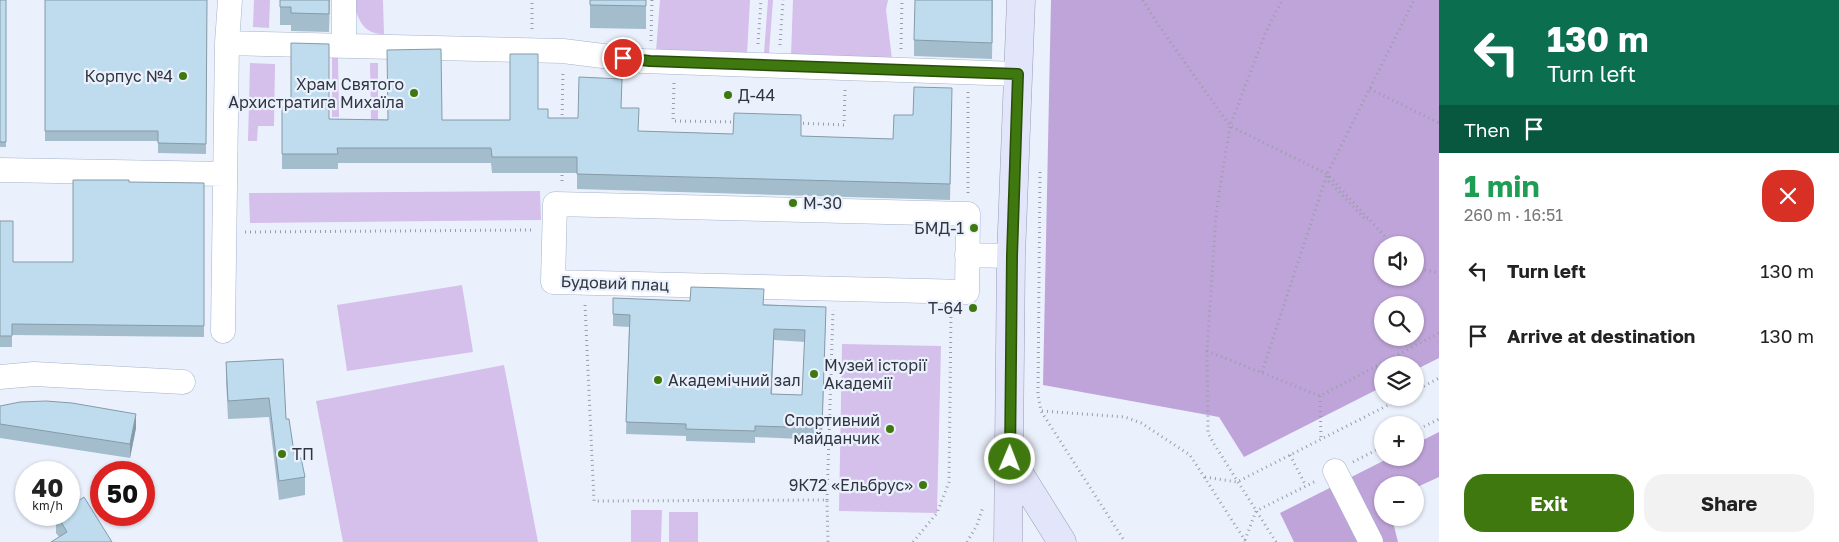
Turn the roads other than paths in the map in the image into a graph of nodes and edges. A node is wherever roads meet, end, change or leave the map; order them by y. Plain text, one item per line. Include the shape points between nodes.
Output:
1 (230, 0) edge
2 (344, 0) edge
3 (1021, 0) edge
4 (227, 43) junction
5 (344, 46) junction
6 (1018, 74) junction
7 (0, 170) edge
8 (226, 174) junction
9 (967, 255) junction
10 (1012, 256) junction
11 (223, 330) dead end
12 (0, 377) edge
13 (183, 382) dead end
14 (1010, 459) junction
15 (1335, 471) dead end
16 (1008, 542) edge
17 (1062, 542) edge
18 (1371, 542) edge

1 - 4 street
2 - 5 street
3 - 6 main road
4 - 5 street
4 - 8 street
5 - 6 street via 563,52 650,61
6 - 10 main road
7 - 8 street
8 - 11 street
9 - 9 street, Будовий плац via 968,214 555,204 553,282 967,292
9 - 10 street
10 - 14 main road
12 - 13 street via 34,374
14 - 16 main road
14 - 17 main road
15 - 18 street

